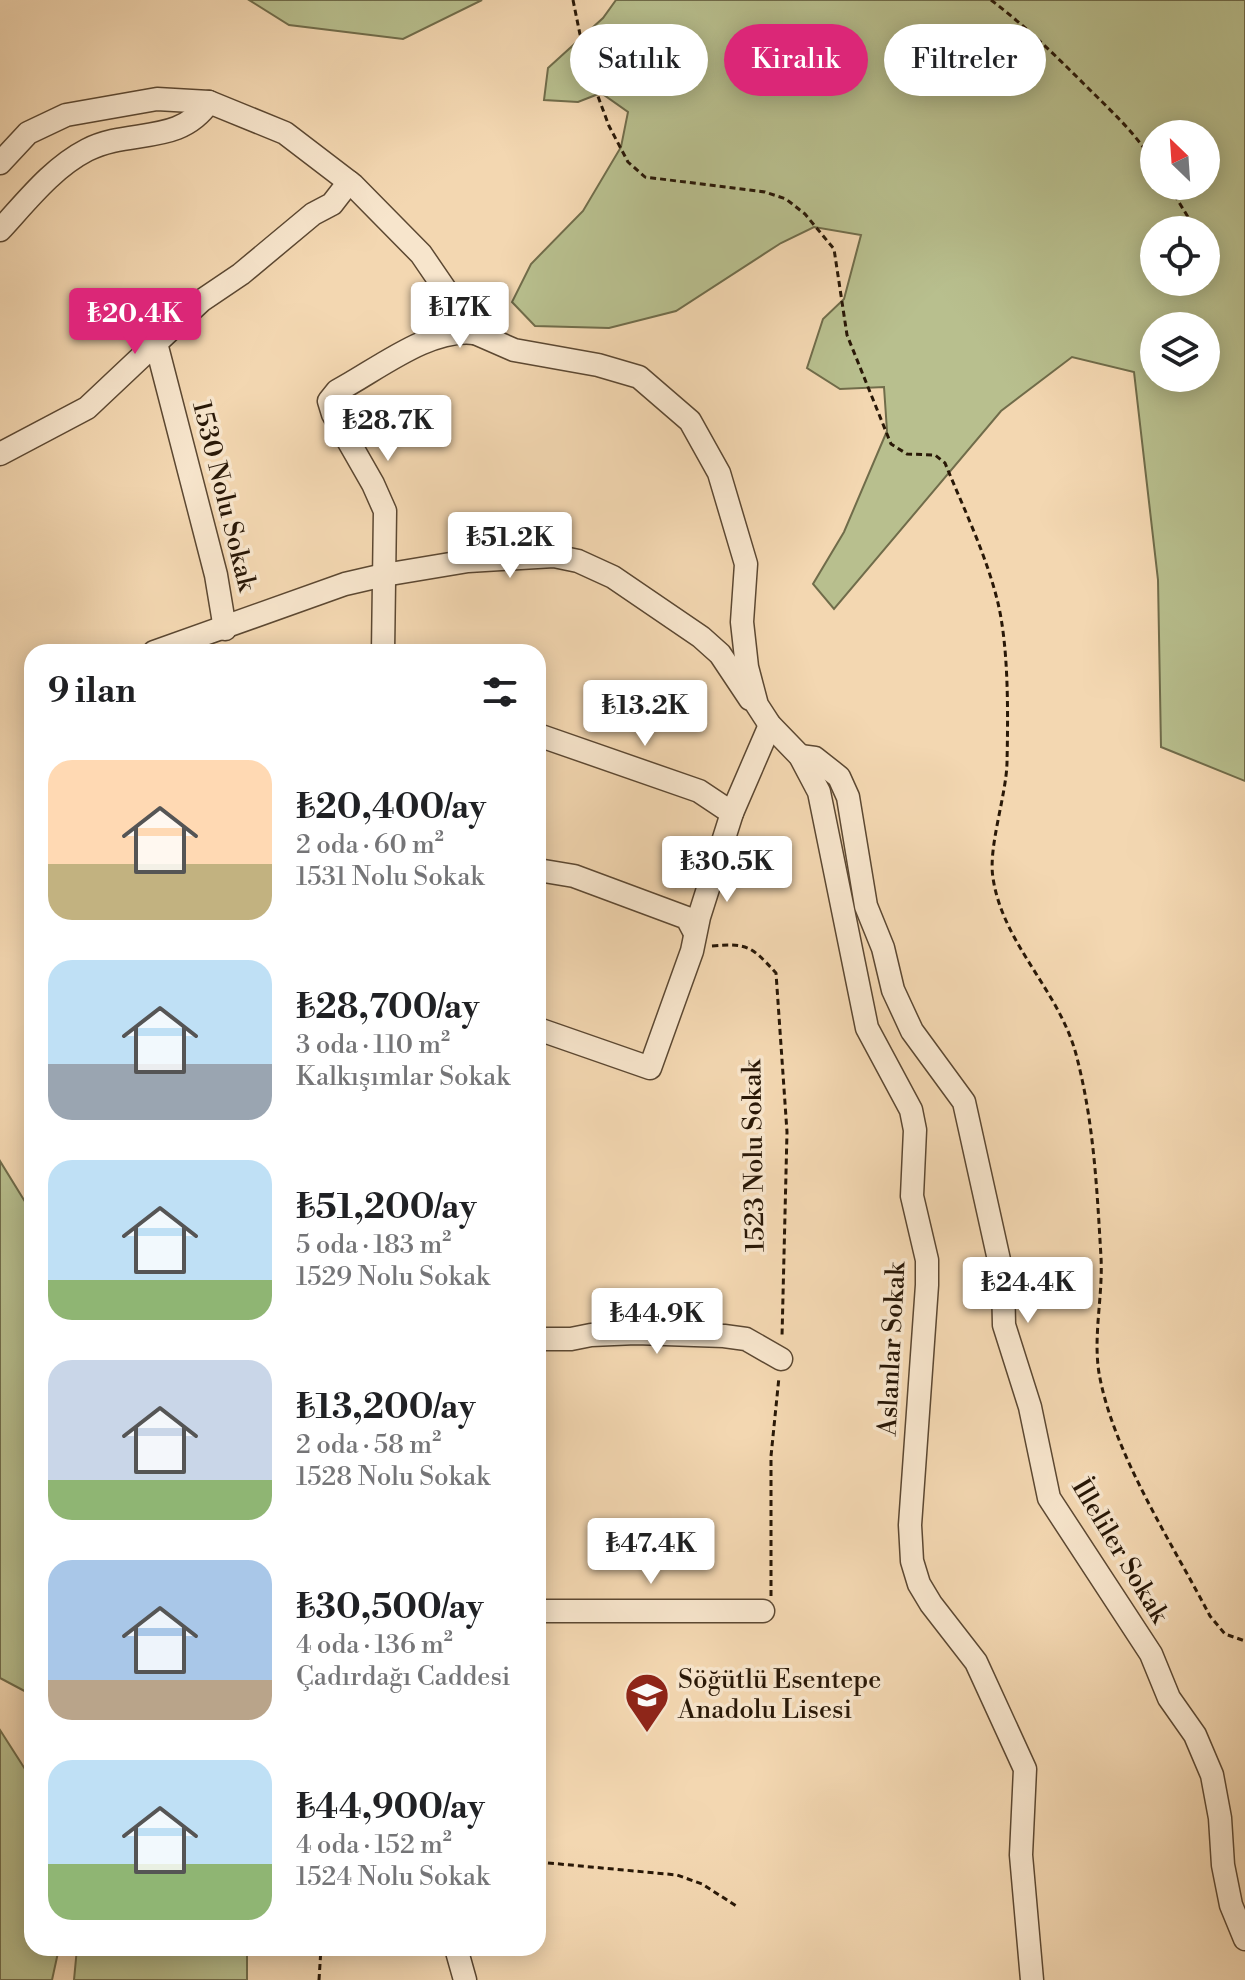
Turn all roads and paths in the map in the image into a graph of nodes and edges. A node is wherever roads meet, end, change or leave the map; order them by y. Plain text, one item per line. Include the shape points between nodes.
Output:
1 (573, 0) edge
2 (991, 0) edge
3 (209, 102) junction
4 (1140, 141) edge
5 (0, 163) edge
6 (349, 182) junction
7 (0, 230) edge
8 (475, 333) junction
9 (156, 343) junction
10 (0, 454) edge
11 (384, 575) junction
12 (225, 629) junction
13 (179, 644) edge
14 (383, 644) edge
15 (757, 705) junction
16 (770, 725) junction
17 (546, 738) edge
18 (800, 756) junction
19 (732, 813) junction
20 (546, 871) edge
21 (695, 933) junction
22 (546, 1032) edge
23 (546, 1339) edge
24 (781, 1359) junction
25 (546, 1611) edge
26 (763, 1611) joint
27 (1245, 1641) edge
28 (546, 1863) edge
29 (738, 1907) dead end
30 (1245, 1939) edge
31 (320, 1956) edge
32 (458, 1956) edge
33 (319, 1980) edge
34 (465, 1980) edge
35 (1032, 1980) edge

1 - 27 path via 586,64 628,162 645,177 765,192 805,214 834,249 847,335 891,444 907,454 935,455 945,463 997,600 1004,646 1007,769 992,873 996,895 1003,917 1065,1024 1094,1143 1101,1258 1100,1377 1119,1441 1210,1616 1225,1634
2 - 4 path
3 - 5 street via 157,99 66,115 28,133
3 - 6 street via 285,133
3 - 7 street via 196,121 176,129 87,150 49,179
6 - 8 street via 421,254
6 - 9 street via 332,204 201,301
8 - 11 street via 431,338 337,391 329,401 385,511
8 - 15 street via 514,350 639,377 690,421 719,473 746,564 742,622
9 - 10 street via 87,408
9 - 12 street, 1530 Nolu Sokak
11 - 12 street via 345,584
11 - 14 street
11 - 15 street via 509,557 578,561 613,577 701,637
12 - 13 street
15 - 16 street, Aslanlar Sokak
16 - 18 street, Aslanlar Sokak
16 - 19 street
17 - 19 street via 699,791
18 - 30 street, İlleliler Sokak via 815,758 839,777 848,797 866,906 893,990 912,1031 964,1102 1003,1278 1004,1325 1030,1407 1049,1498 1151,1654 1169,1698 1195,1735 1212,1775 1231,1905
18 - 35 street, Aslanlar Sokak via 819,792 867,1028 911,1110 915,1130 912,1196 927,1260 927,1285 912,1561 931,1604 987,1681 1025,1769 1021,1855
19 - 21 street
20 - 21 street via 574,876 687,918
21 - 22 street via 650,1068
21 - 24 path, 1523 Nolu Sokak via 706,947 748,946 776,973 787,1132
23 - 24 street via 636,1333 724,1336 746,1339
24 - 26 path, 1523 Nolu Sokak via 771,1456 771,1595
25 - 26 street
28 - 29 path via 677,1875
31 - 33 path
32 - 34 street

